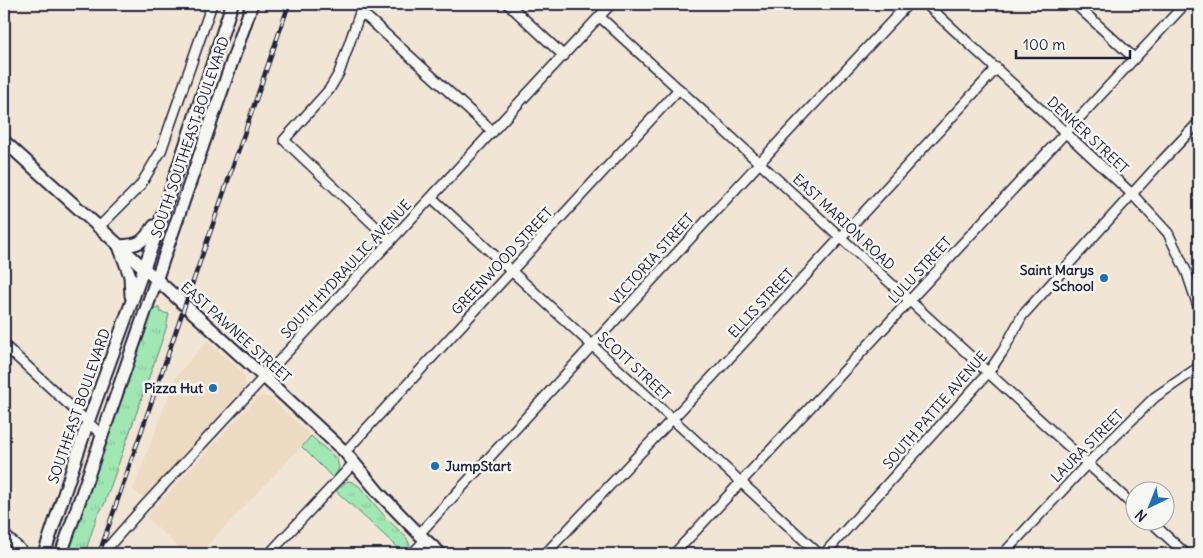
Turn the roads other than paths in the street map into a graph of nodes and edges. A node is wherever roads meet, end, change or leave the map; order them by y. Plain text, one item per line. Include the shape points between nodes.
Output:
1 (212, 4) edge
2 (232, 4) edge
3 (252, 4) edge
4 (363, 4) edge
5 (508, 4) edge
6 (611, 4) edge
7 (908, 4) edge
8 (926, 4) edge
9 (1075, 4) edge
10 (1185, 4) edge
11 (360, 14) junction
12 (600, 17) junction
13 (564, 56) junction
14 (1134, 58) junction
15 (997, 68) junction
16 (679, 89) junction
17 (1199, 122) edge
18 (493, 132) junction
19 (1065, 132) junction
20 (4, 141) edge
21 (759, 163) junction
22 (1132, 194) junction
23 (432, 198) junction
24 (161, 216) junction
25 (98, 228) junction
26 (840, 238) junction
27 (391, 241) junction
28 (118, 246) junction
29 (144, 269) junction
30 (511, 272) junction
31 (156, 280) junction
32 (909, 301) junction
33 (132, 302) junction
34 (1199, 309) edge
35 (4, 345) edge
36 (592, 346) junction
37 (1199, 367) edge
38 (988, 373) junction
39 (264, 377) junction
40 (671, 419) junction
41 (88, 422) junction
42 (103, 436) junction
43 (345, 452) junction
44 (354, 462) junction
45 (1087, 464) junction
46 (740, 483) junction
47 (1126, 499) edge
48 (1160, 530) edge
49 (4, 534) edge
50 (422, 537) junction
51 (26, 554) edge
52 (44, 554) edge
53 (62, 554) edge
54 (102, 554) edge
55 (269, 554) edge
56 (412, 554) edge
57 (441, 554) edge
58 (545, 554) edge
59 (674, 554) edge
60 (819, 554) edge
61 (824, 554) edge
62 (1003, 554) edge
63 (1185, 554) edge

1 - 25 street via 161,151 140,186
2 - 24 main road, SOUTH SOUTHEAST BOULEVARD
3 - 31 main road, SOUTH SOUTHEAST BOULEVARD
4 - 11 street
5 - 13 street
6 - 12 street, SOUTH HYDRAULIC AVENUE
7 - 21 street, VICTORIA STREET
8 - 15 street, DENKER STREET
9 - 14 street
10 - 14 street, LULU STREET
11 - 18 street
11 - 27 street via 339,73 329,90 284,140
12 - 13 street, SOUTH HYDRAULIC AVENUE
12 - 16 street, EAST MARION ROAD
13 - 18 street, SOUTH HYDRAULIC AVENUE
14 - 19 street, LULU STREET
15 - 19 street, DENKER STREET
15 - 26 street, ELLIS STREET
16 - 21 street, EAST MARION ROAD
16 - 30 street, GREENWOOD STREET
17 - 22 street, SOUTH PATTIE AVENUE
18 - 23 street, SOUTH HYDRAULIC AVENUE
19 - 22 street, DENKER STREET
19 - 32 street, LULU STREET
20 - 25 main road, EAST PAWNEE STREET
21 - 26 street, EAST MARION ROAD
21 - 36 street, VICTORIA STREET
22 - 34 street, DENKER STREET via 1168,233
22 - 38 street, SOUTH PATTIE AVENUE via 1022,316
23 - 27 street, SOUTH HYDRAULIC AVENUE
23 - 30 street, SCOTT STREET
24 - 28 main road via 138,244
24 - 29 main road, SOUTH SOUTHEAST BOULEVARD
25 - 28 main road, EAST PAWNEE STREET
26 - 32 street, EAST MARION ROAD
26 - 40 street, ELLIS STREET
27 - 39 street, SOUTH HYDRAULIC AVENUE
28 - 29 main road, EAST PAWNEE STREET
28 - 33 main road via 130,276
29 - 31 main road, EAST PAWNEE STREET
29 - 33 main road, SOUTHEAST BOULEVARD
30 - 36 street, SCOTT STREET
30 - 43 street, GREENWOOD STREET
31 - 39 main road, EAST PAWNEE STREET
31 - 42 main road
32 - 38 street, EAST MARION ROAD
32 - 46 street, LULU STREET
33 - 41 main road, SOUTHEAST BOULEVARD
35 - 41 street
36 - 40 street, SCOTT STREET
36 - 50 street, VICTORIA STREET
37 - 45 street, LAURA STREET via 1155,397
38 - 45 street, EAST MARION ROAD
38 - 61 street, SOUTH PATTIE AVENUE
39 - 43 main road, EAST PAWNEE STREET
39 - 54 street, SOUTH HYDRAULIC AVENUE
40 - 46 street, SCOTT STREET
40 - 58 street, ELLIS STREET
41 - 42 street
41 - 52 main road, SOUTHEAST BOULEVARD
42 - 53 main road
43 - 44 main road, EAST PAWNEE STREET
44 - 50 main road, EAST PAWNEE STREET
44 - 55 street
45 - 47 street, EAST MARION ROAD
45 - 62 street, LAURA STREET
46 - 59 street, LULU STREET
46 - 60 street, SCOTT STREET
48 - 63 street
49 - 51 street
50 - 56 street, VICTORIA STREET
50 - 57 main road, EAST PAWNEE STREET

